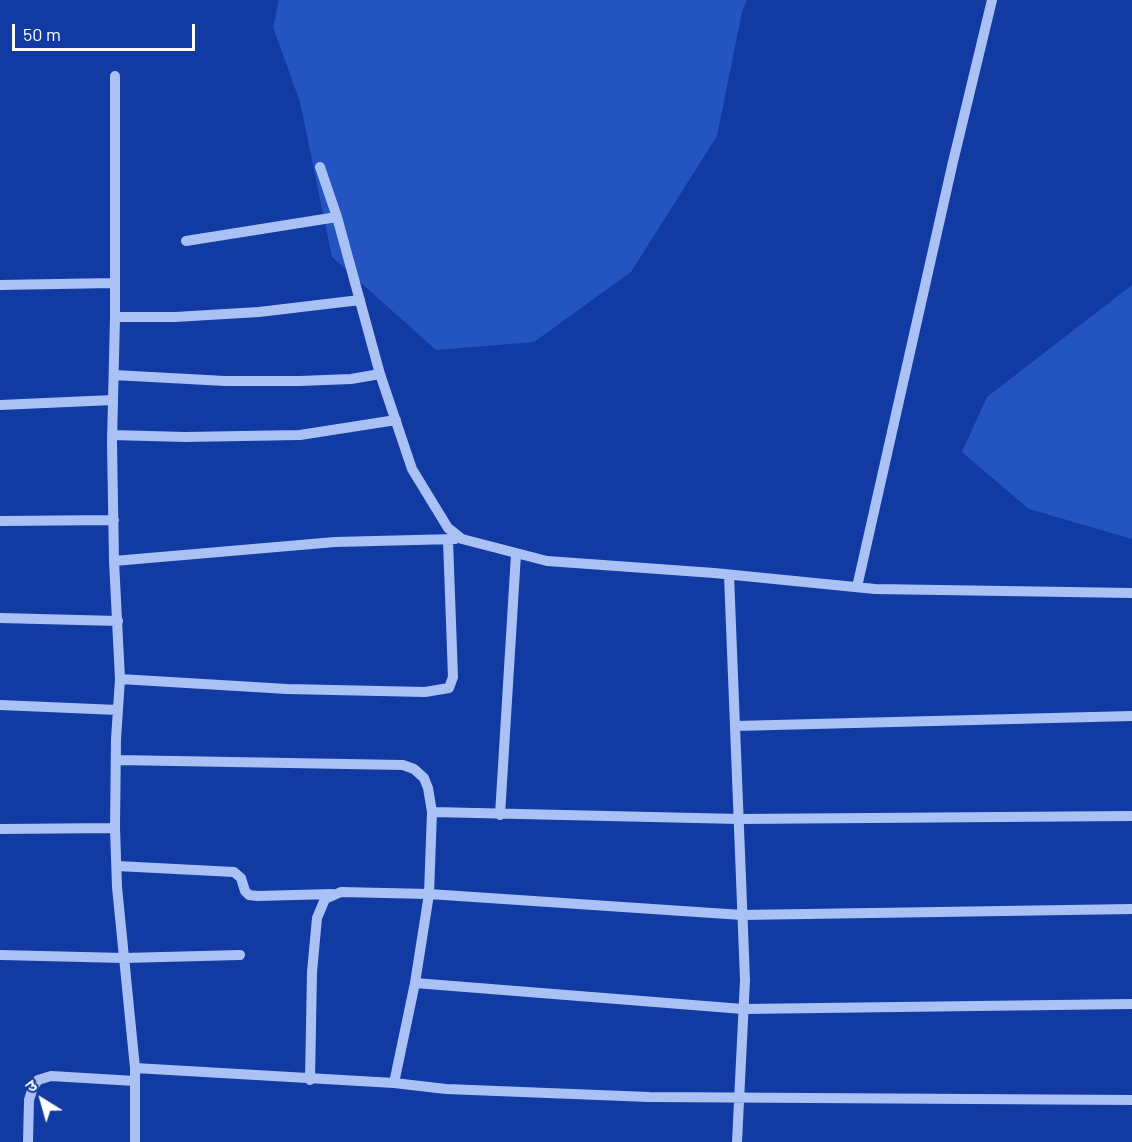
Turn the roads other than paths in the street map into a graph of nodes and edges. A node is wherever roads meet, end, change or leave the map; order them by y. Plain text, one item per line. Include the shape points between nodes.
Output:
1 (992, 0) edge
2 (115, 76) dead end
3 (320, 167) dead end
4 (337, 217) junction
5 (186, 241) dead end
6 (115, 283) junction
7 (0, 285) edge
8 (360, 300) junction
9 (115, 317) junction
10 (380, 374) junction
11 (114, 375) junction
12 (113, 400) junction
13 (0, 405) edge
14 (396, 420) junction
15 (112, 435) junction
16 (114, 520) junction
17 (0, 521) edge
18 (462, 539) junction
19 (448, 540) junction
20 (516, 554) junction
21 (114, 561) junction
22 (729, 575) junction
23 (857, 587) junction
24 (1132, 593) edge
25 (0, 618) edge
26 (118, 621) junction
27 (120, 679) junction
28 (0, 705) edge
29 (118, 710) junction
30 (1132, 716) edge
31 (735, 726) junction
32 (117, 760) junction
33 (432, 812) junction
34 (500, 815) junction
35 (1132, 816) edge
36 (739, 819) junction
37 (116, 828) junction
38 (0, 829) edge
39 (117, 866) junction
40 (332, 894) junction
41 (429, 894) junction
42 (1132, 909) edge
43 (742, 915) junction
44 (0, 955) edge
45 (240, 955) dead end
46 (124, 957) junction
47 (415, 983) junction
48 (1132, 1004) edge
49 (743, 1009) junction
50 (135, 1068) junction
51 (310, 1080) junction
52 (135, 1081) junction
53 (394, 1083) junction
54 (739, 1098) junction
55 (1132, 1100) edge
56 (28, 1142) edge
57 (135, 1142) edge
58 (737, 1142) edge

1 - 23 street
2 - 6 street
3 - 4 street
4 - 5 street
4 - 8 street
6 - 7 street
6 - 9 street
8 - 9 street via 175,318
8 - 10 street
9 - 11 street
10 - 11 street via 300,381
10 - 14 street
11 - 12 street
12 - 13 street
12 - 15 street
14 - 15 street via 300,435
14 - 18 street via 412,469 448,528
15 - 16 street
16 - 17 street
16 - 21 street
18 - 19 street
18 - 20 street
19 - 21 street via 335,542
19 - 27 street via 453,677 445,690 287,689
20 - 22 street via 547,561
20 - 34 street
21 - 26 street
22 - 23 street
22 - 31 street
23 - 24 street
25 - 26 street
26 - 27 street
27 - 29 street
28 - 29 street
29 - 32 street
30 - 31 street
31 - 36 street
32 - 33 street via 403,765 424,778
32 - 37 street
33 - 34 street
33 - 41 street
34 - 36 street
35 - 36 street
36 - 43 street
37 - 38 street
37 - 39 street
39 - 40 street via 234,872 249,895
39 - 46 street
40 - 41 street
40 - 51 street via 320,906 317,918
41 - 43 street
41 - 47 street
42 - 43 street
43 - 49 street
44 - 46 street
45 - 46 street
46 - 50 street
47 - 49 street
47 - 53 street
48 - 49 street
49 - 54 street
50 - 51 street
50 - 52 street
51 - 53 street
52 - 56 street via 51,1076 38,1080 29,1100
52 - 57 street
53 - 54 street via 446,1089
54 - 55 street
54 - 58 street

